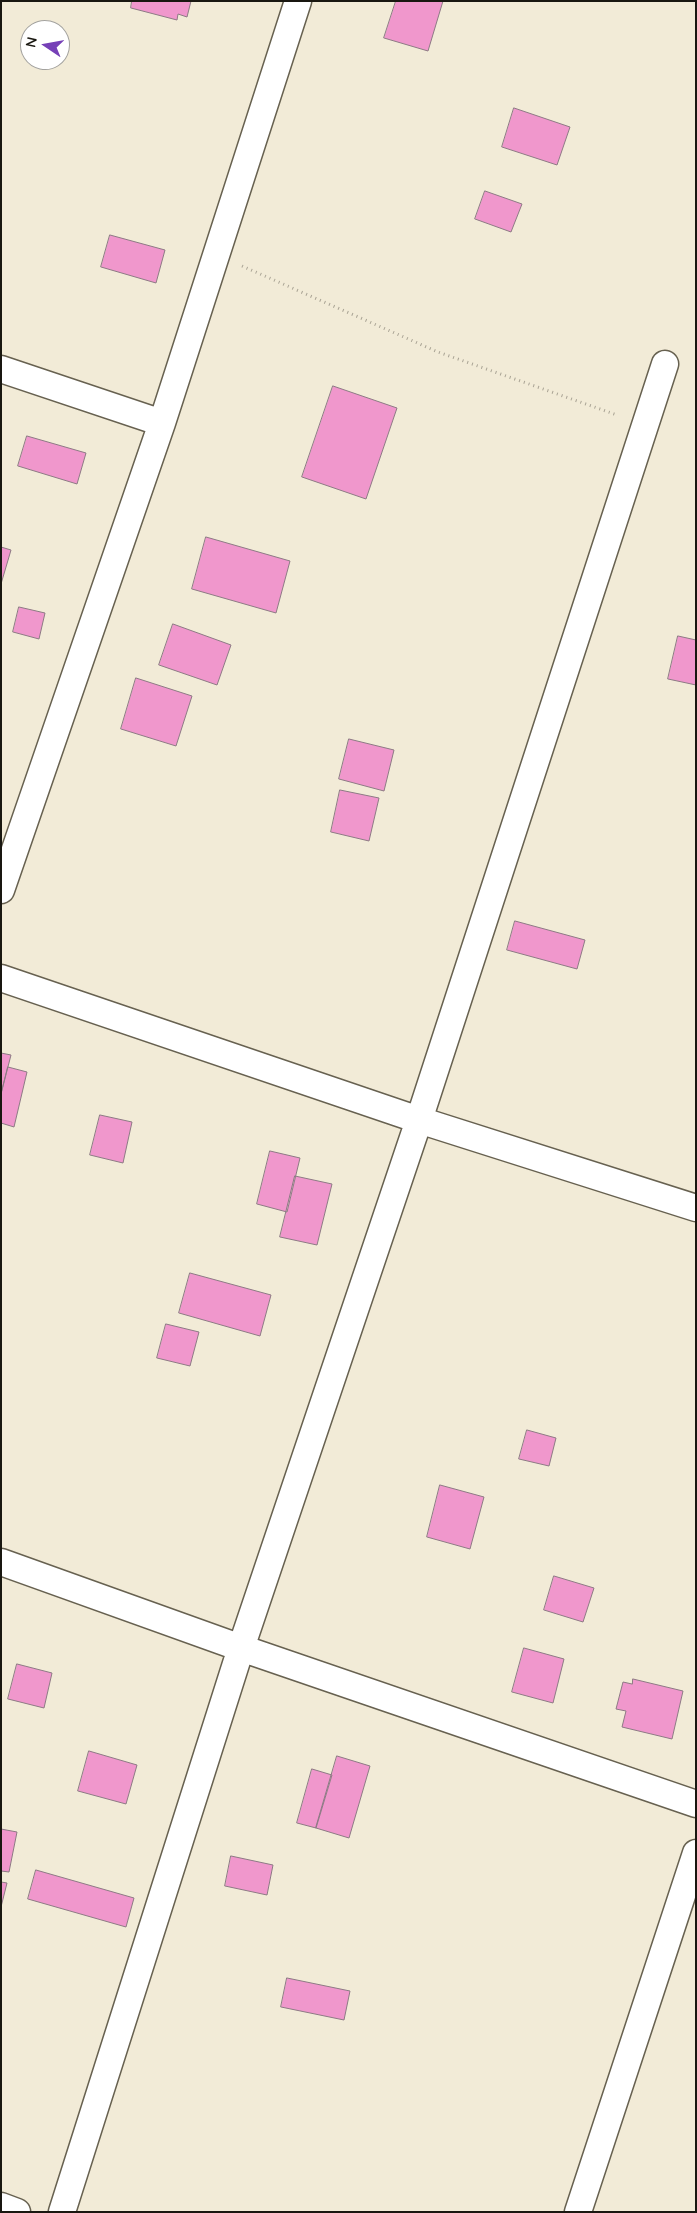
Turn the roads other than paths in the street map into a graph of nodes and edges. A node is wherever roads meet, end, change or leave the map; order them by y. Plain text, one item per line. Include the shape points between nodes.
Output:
1 (298, 1) edge
2 (664, 364) dead end
3 (1, 369) edge
4 (162, 423) junction
5 (1, 890) edge
6 (1, 978) edge
7 (419, 1120) junction
8 (696, 1208) edge
9 (1, 1562) edge
10 (240, 1648) junction
11 (696, 1804) edge
12 (696, 1853) edge
13 (1, 2206) edge
14 (17, 2212) edge
15 (62, 2212) edge
16 (578, 2212) edge

1 - 4 street
2 - 7 street
3 - 4 street
4 - 5 street
6 - 7 street
7 - 8 street
7 - 10 street
9 - 10 street
10 - 11 street
10 - 15 street
12 - 16 street
13 - 14 street

